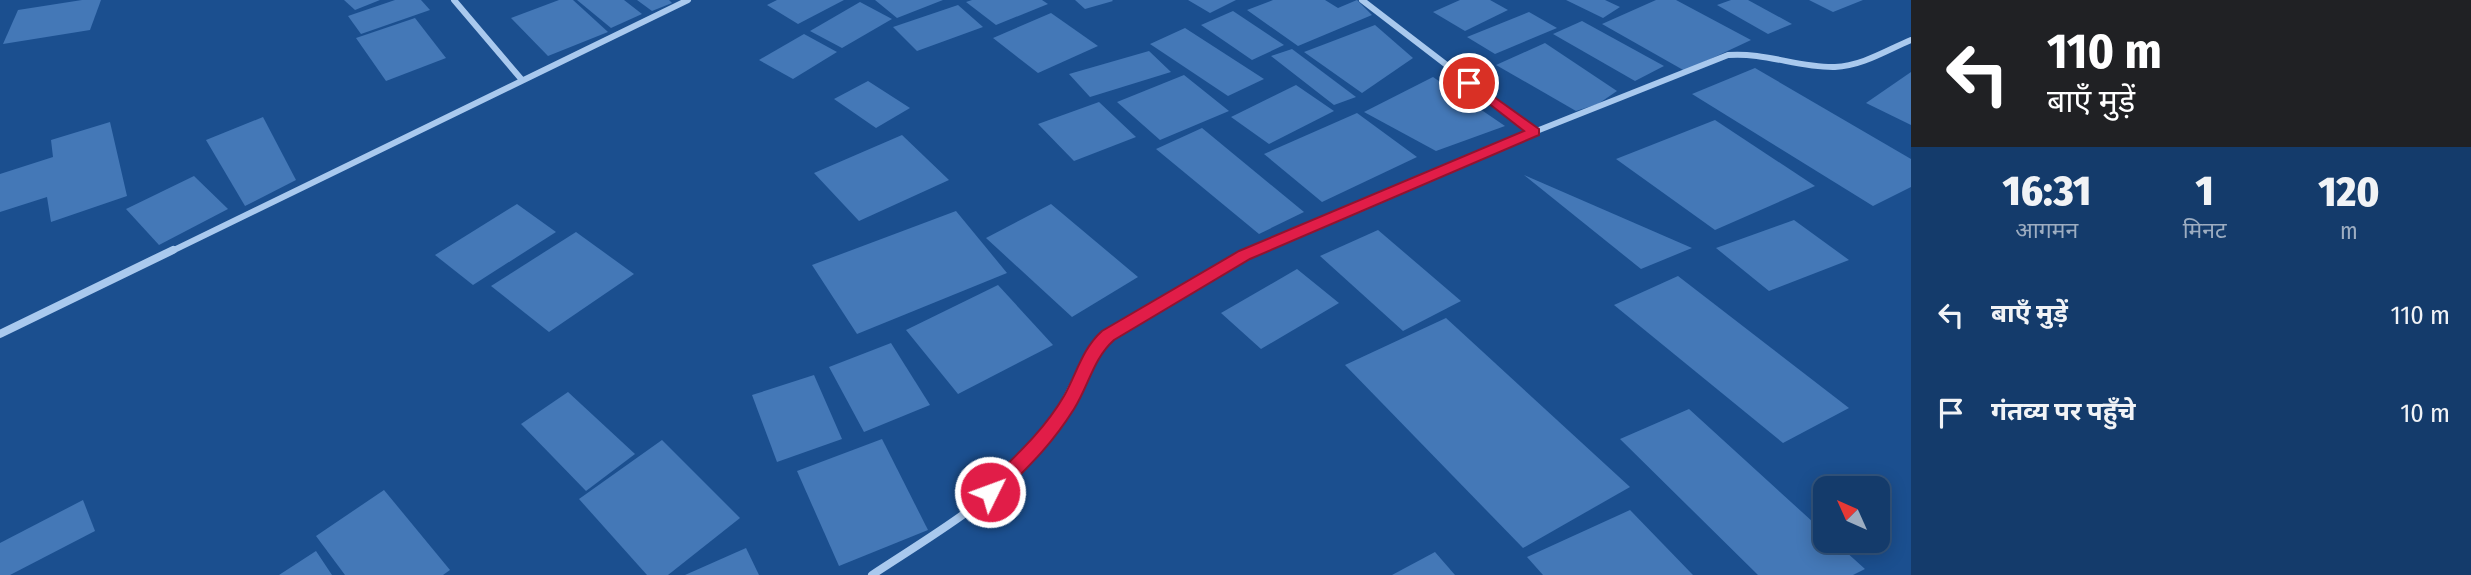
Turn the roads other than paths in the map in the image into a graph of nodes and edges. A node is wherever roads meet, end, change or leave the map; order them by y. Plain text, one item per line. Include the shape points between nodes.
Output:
1 (454, 0) edge
2 (688, 0) edge
3 (1362, 0) edge
4 (1911, 40) edge
5 (522, 80) junction
6 (1534, 132) junction
7 (0, 334) edge
8 (872, 575) edge

1 - 5 street
2 - 5 street
3 - 6 street
4 - 6 street via 1845,66 1758,53 1728,55
5 - 7 street
6 - 8 street via 1244,255 1108,335 1094,348 1071,400 1045,440 975,506

